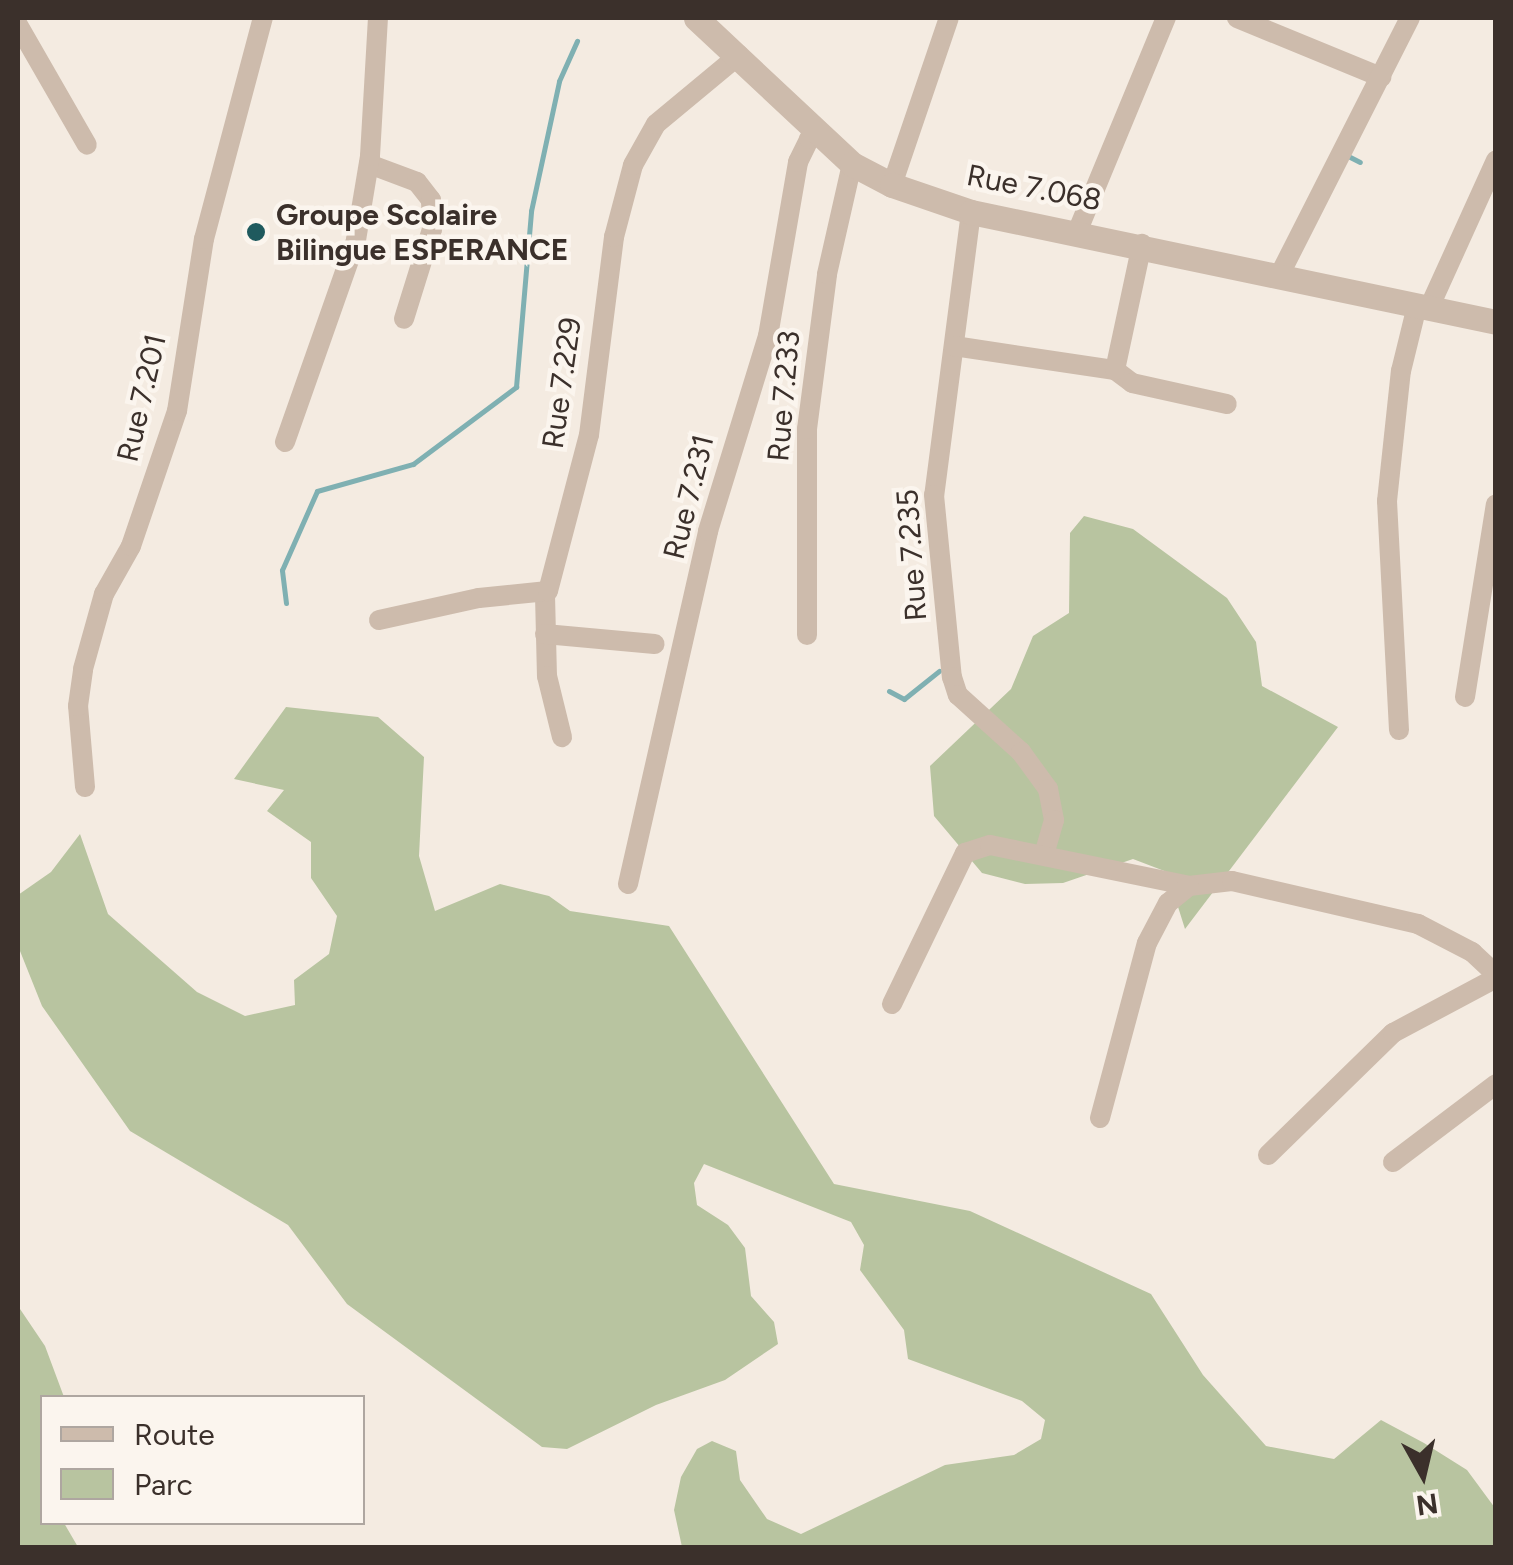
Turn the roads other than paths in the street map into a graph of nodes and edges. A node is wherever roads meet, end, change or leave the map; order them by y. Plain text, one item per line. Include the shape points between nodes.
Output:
1 (263, 18) edge
2 (378, 18) edge
3 (696, 18) edge
4 (949, 18) edge
5 (1166, 18) edge
6 (1236, 18) edge
7 (1410, 18) edge
8 (18, 24) edge
9 (739, 56) junction
10 (1381, 77) junction
11 (820, 134) junction
12 (86, 145) dead end
13 (1496, 160) edge
14 (369, 164) junction
15 (852, 164) junction
16 (892, 185) junction
17 (971, 212) junction
18 (1078, 230) junction
19 (1142, 244) junction
20 (1280, 274) junction
21 (1423, 307) junction
22 (404, 319) dead end
23 (1496, 322) edge
24 (954, 346) junction
25 (1115, 370) junction
26 (1227, 404) dead end
27 (285, 442) dead end
28 (1496, 504) edge
29 (545, 595) junction
30 (380, 620) dead end
31 (545, 634) junction
32 (807, 636) dead end
33 (654, 644) dead end
34 (1465, 697) dead end
35 (1399, 730) dead end
36 (562, 737) dead end
37 (85, 787) dead end
38 (1044, 856) junction
39 (628, 884) dead end
40 (1189, 886) junction
41 (1496, 976) edge
42 (892, 1004) dead end
43 (1496, 1084) edge
44 (1100, 1118) dead end
45 (1268, 1155) dead end
46 (1393, 1162) dead end

1 - 37 street, Rue 7.201 via 204,239 177,411 131,546 104,594 83,668 78,706
2 - 14 street
3 - 9 street, Rue 7.068
4 - 16 street
5 - 18 street
6 - 10 street
7 - 10 street
8 - 12 street
9 - 11 street, Rue 7.068
9 - 29 street, Rue 7.229 via 656,124 633,165 614,237 589,435
10 - 20 street
11 - 15 street, Rue 7.068
11 - 39 street, Rue 7.231 via 809,139 798,162 768,336 708,532
13 - 21 street
14 - 22 street via 417,182 431,200 432,229
14 - 27 street via 356,240
15 - 16 street, Rue 7.068
15 - 32 street, Rue 7.233 via 827,274 807,429
16 - 17 street, Rue 7.068
17 - 18 street, Rue 7.068
17 - 24 street, Rue 7.235
18 - 19 street, Rue 7.068
19 - 20 street, Rue 7.068
19 - 25 street
20 - 21 street, Rue 7.068
21 - 23 street, Rue 7.068
21 - 35 street via 1401,372 1387,501
24 - 25 street
24 - 38 street, Rue 7.235 via 934,496 952,677 958,695 1021,752 1048,789 1054,820
25 - 26 street via 1132,383
28 - 34 street
29 - 30 street via 479,598
29 - 31 street, Rue 7.229
31 - 33 street
31 - 36 street, Rue 7.229
38 - 40 street
38 - 42 street via 990,846 965,853
40 - 41 street via 1232,881 1418,924 1472,952
40 - 44 street via 1168,903 1148,943
41 - 45 street via 1394,1033
43 - 46 street

